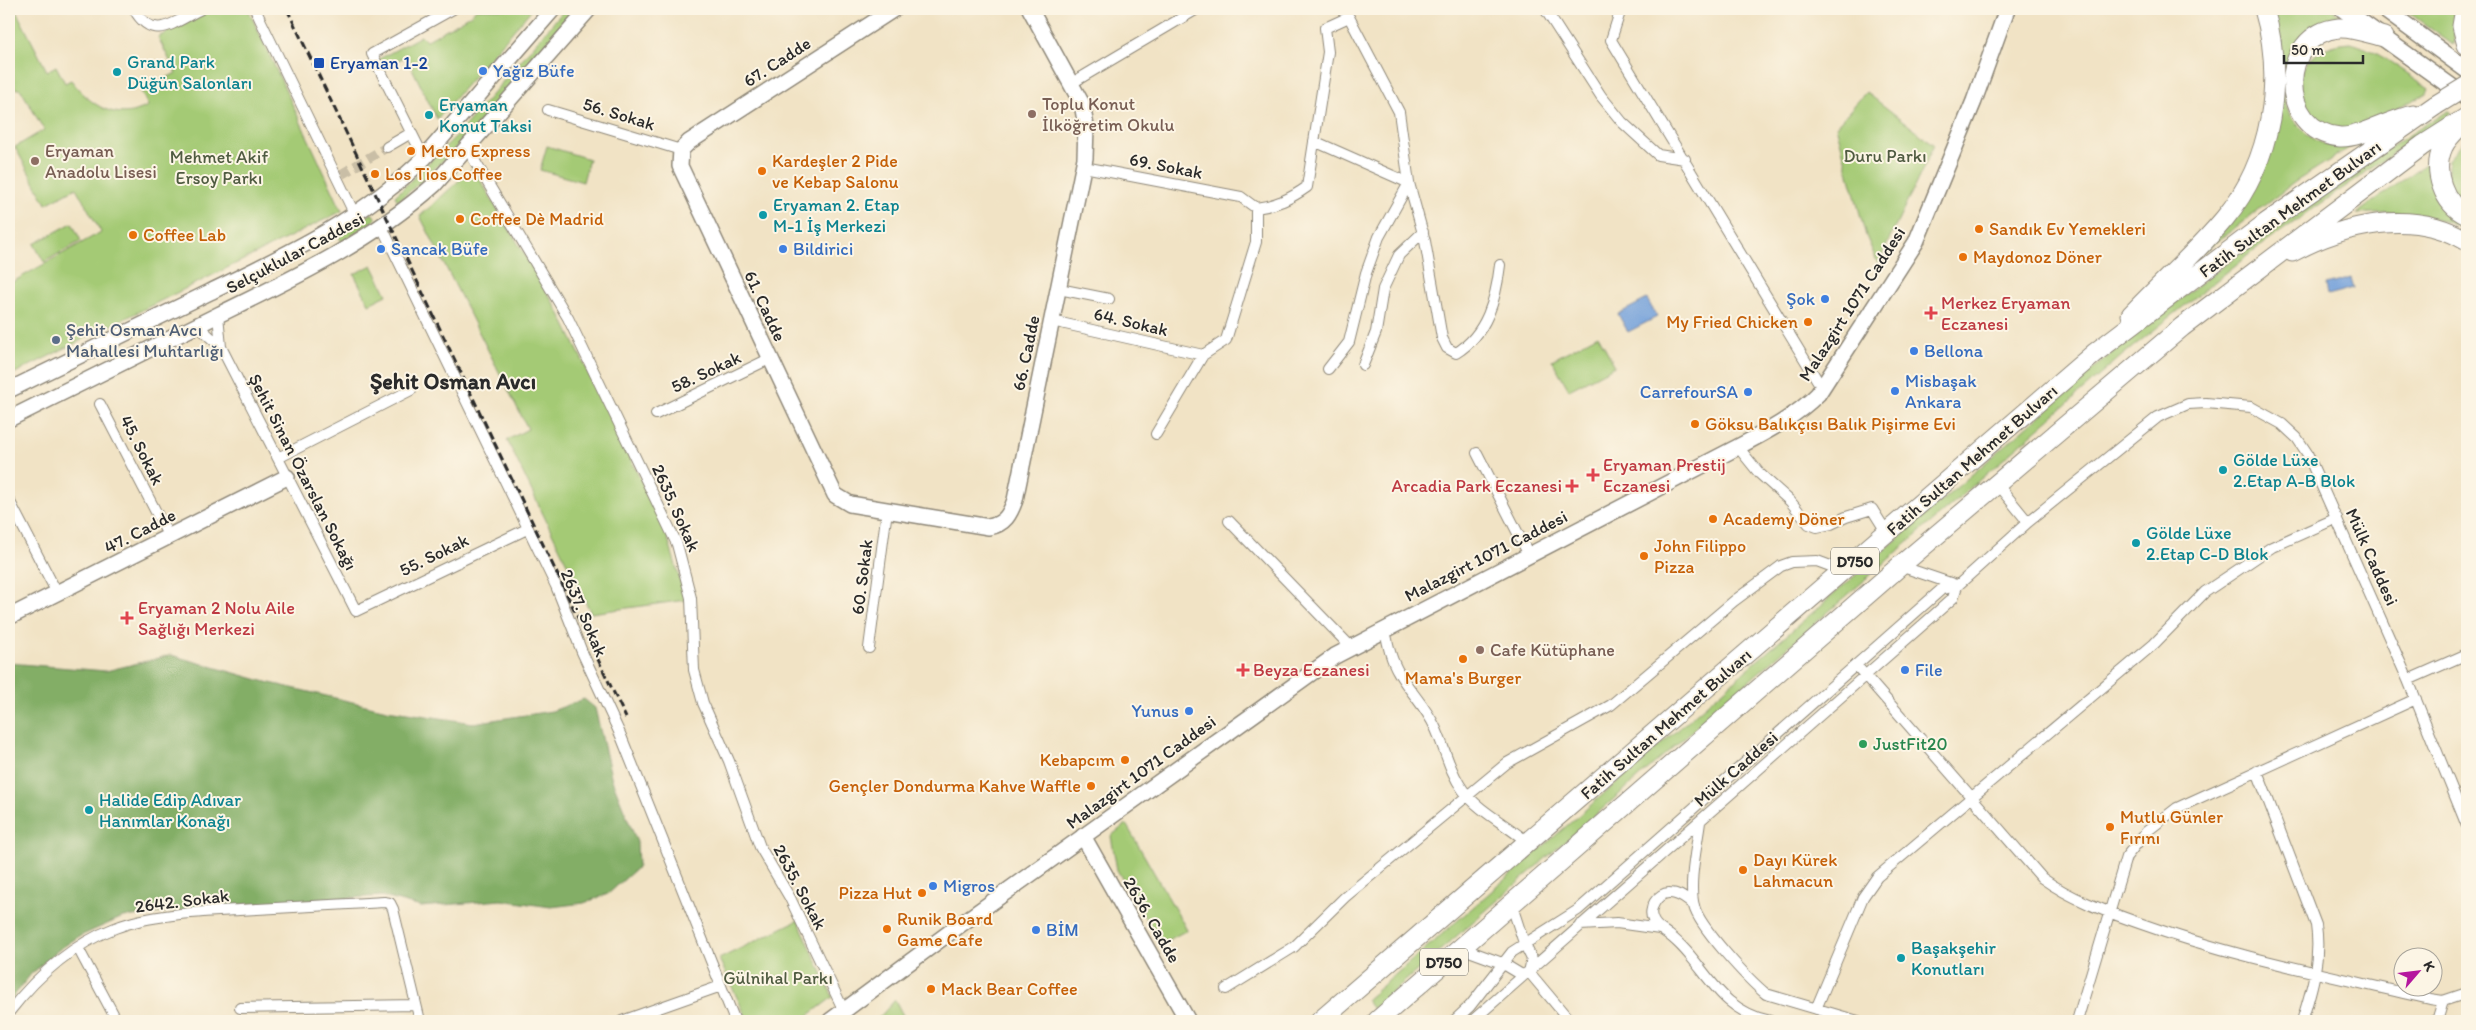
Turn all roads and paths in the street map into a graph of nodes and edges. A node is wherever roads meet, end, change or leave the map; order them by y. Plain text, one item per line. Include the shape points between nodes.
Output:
1 (134, 9) edge
2 (201, 9) edge
3 (255, 9) edge
4 (454, 9) edge
5 (553, 9) edge
6 (589, 9) edge
7 (894, 9) edge
8 (1030, 9) edge
9 (1197, 9) edge
10 (1545, 9) edge
11 (1622, 9) edge
12 (2007, 9) edge
13 (2264, 9) edge
14 (2344, 9) edge
15 (2384, 9) edge
16 (2466, 9) edge
17 (874, 14) edge
18 (2384, 37) junction
19 (2467, 45) edge
20 (2467, 70) edge
21 (1072, 83) junction
22 (2467, 86) edge
23 (2467, 98) edge
24 (548, 110) dead end
25 (2424, 112) junction
26 (2467, 117) edge
27 (411, 133) junction
28 (1314, 141) junction
29 (387, 147) tunnel mouth
30 (467, 148) junction
31 (681, 150) junction
32 (424, 158) junction
33 (1685, 159) junction
34 (1084, 167) junction
35 (1409, 183) junction
36 (1256, 208) junction
37 (355, 215) junction
38 (2467, 215) edge
39 (382, 227) junction
40 (1423, 232) junction
41 (2467, 241) edge
42 (1500, 265) dead end
43 (2245, 278) junction
44 (1059, 289) junction
45 (207, 293) junction
46 (1109, 299) dead end
47 (186, 304) junction
48 (218, 315) junction
49 (1052, 321) junction
50 (197, 325) junction
51 (220, 347) junction
52 (2096, 352) junction
53 (1203, 355) junction
54 (770, 359) junction
55 (1363, 365) dead end
56 (1328, 369) dead end
57 (1822, 388) junction
58 (9, 390) edge
59 (411, 390) dead end
60 (100, 404) dead end
61 (656, 414) dead end
62 (9, 419) edge
63 (1156, 434) dead end
64 (1738, 447) junction
65 (1477, 453) dead end
66 (278, 458) junction
67 (825, 476) joint
68 (287, 477) junction
69 (1997, 484) junction
70 (9, 500) edge
71 (886, 510) junction
72 (2337, 518) junction
73 (1229, 521) dead end
74 (2028, 522) junction
75 (527, 529) junction
76 (1887, 533) junction
77 (169, 537) junction
78 (1530, 555) junction
79 (1900, 566) junction
80 (1844, 571) junction
81 (1957, 586) junction
82 (57, 594) junction
83 (356, 611) joint
84 (9, 617) edge
85 (1385, 630) junction
86 (1351, 647) junction
87 (869, 648) dead end
88 (2467, 654) edge
89 (1856, 665) junction
90 (1866, 676) junction
91 (2408, 680) junction
92 (2416, 699) junction
93 (2257, 771) junction
94 (1468, 796) junction
95 (1972, 799) junction
96 (1700, 822) junction
97 (2467, 826) edge
98 (1083, 836) junction
99 (1528, 843) junction
100 (1511, 903) junction
101 (1694, 905) junction
102 (2110, 912) junction
103 (1580, 925) junction
104 (1660, 929) junction
105 (1524, 943) junction
106 (78, 948) junction
107 (1461, 948) junction
108 (1502, 963) junction
109 (1529, 972) junction
110 (2317, 972) junction
111 (721, 986) junction
112 (1226, 989) dead end
113 (2467, 992) edge
114 (2443, 1001) junction
115 (416, 1006) junction
116 (240, 1008) dead end
117 (1816, 1009) junction
118 (844, 1011) junction
119 (9, 1012) edge
120 (1755, 1019) edge
121 (117, 1021) edge
122 (420, 1021) edge
123 (622, 1021) edge
124 (735, 1021) edge
125 (830, 1021) edge
126 (1188, 1021) edge
127 (1320, 1021) edge
128 (1377, 1021) edge
129 (1454, 1021) edge
130 (1472, 1021) edge
131 (1570, 1021) edge
132 (1770, 1021) edge
133 (1858, 1021) edge
134 (2077, 1021) edge
135 (2302, 1021) edge
136 (2437, 1021) edge

1 - 2 street via 141,22 160,29
3 - 37 street via 339,175
4 - 27 street via 372,54
5 - 32 street, Selçuklular Caddesi
6 - 30 street, Selçuklular Caddesi
7 - 17 street, 67. Cadde
8 - 21 street, 66. Cadde
9 - 21 street
10 - 33 street via 1601,96 1622,122 1658,155
11 - 33 street via 1611,40
12 - 57 street, Malazgirt 1071 Caddesi via 1974,101 1916,242
13 - 52 highway via 2274,56 2273,99 2256,168 2225,218
14 - 18 main road
15 - 20 main road
16 - 19 highway via 2462,26
17 - 31 street, 67. Cadde
18 - 23 main road
18 - 25 highway via 2346,28 2318,36 2302,52 2294,67 2292,89 2298,108 2318,129 2342,137
21 - 34 street, 66. Cadde via 1085,115
22 - 25 highway, Fatih Sultan Mehmet Bulvarı / D750, bridge
24 - 31 street, 56. Sokak
25 - 52 highway, Fatih Sultan Mehmet Bulvarı / D750 via 2266,223
26 - 38 highway via 2443,147 2439,164 2441,185 2448,201
26 - 43 highway, Fatih Sultan Mehmet Bulvarı / D750 via 2423,145
27 - 29 street
27 - 32 street
28 - 35 street
28 - 35 street via 1328,52 1325,28 1349,17 1399,112
28 - 36 street via 1307,187 1291,199
30 - 39 street, Selçuklular Caddesi via 434,185
30 - 118 street, 2635. Sokak via 566,314 678,544 691,598 694,670 703,703 729,761 760,847 790,898
31 - 54 street, 61. Cadde via 679,162 684,178
32 - 37 street, Selçuklular Caddesi via 401,181
33 - 57 street
34 - 36 street, 69. Sokak via 1241,197
34 - 44 street, 66. Cadde
35 - 40 street
35 - 56 street via 1379,237 1366,273 1349,342
36 - 53 street via 1256,242 1226,340
37 - 45 street, Selçuklular Caddesi via 284,256
39 - 48 street, Selçuklular Caddesi via 327,261
39 - 75 street, 2637. Sokak
40 - 42 street via 1442,338 1447,348 1456,353 1478,336 1490,312
40 - 55 street via 1399,255 1383,290 1376,332
41 - 43 highway via 2456,234 2421,223 2378,223 2302,247
43 - 69 highway, Fatih Sultan Mehmet Bulvarı / D750 via 2182,326
44 - 46 street
44 - 49 street, 66. Cadde
45 - 47 street, Selçuklular Caddesi
45 - 48 street
47 - 50 street
47 - 58 street, Selçuklular Caddesi
48 - 50 street, Selçuklular Caddesi
48 - 51 street
49 - 53 street, 64. Sokak
49 - 71 street, 66. Cadde via 1015,500 1008,516 996,526 989,526
50 - 51 street
50 - 62 street, Selçuklular Caddesi
51 - 66 street, Şehit Sinan Özarslan Sokağı
52 - 76 highway, Fatih Sultan Mehmet Bulvarı / D750
53 - 63 street
54 - 61 street, 58. Sokak
54 - 67 street, 61. Cadde
57 - 64 street, Malazgirt 1071 Caddesi via 1806,407 1791,418
59 - 66 street
60 - 77 street, 45. Sokak
64 - 76 street via 1809,524 1817,527 1831,524 1872,509
64 - 78 street, Malazgirt 1071 Caddesi
65 - 78 street
66 - 68 street, Şehit Sinan Özarslan Sokağı
67 - 71 street, 66. Cadde via 833,492 842,500
68 - 77 street, 47. Cadde
68 - 83 street, Şehit Sinan Özarslan Sokağı
69 - 74 street
69 - 79 highway, Fatih Sultan Mehmet Bulvarı / D750
70 - 82 street
71 - 87 street, 60. Sokak
72 - 74 street, Mülk Caddesi via 2307,453 2282,424 2251,408 2206,403 2188,404 2158,417
72 - 91 street, Mülk Caddesi
72 - 95 street via 2272,547 2205,592 2154,644
73 - 86 street
74 - 81 street, Mülk Caddesi
75 - 83 street, 55. Sokak
75 - 111 street, 2637. Sokak via 556,586 621,736
76 - 80 highway, Fatih Sultan Mehmet Bulvarı / D750
77 - 82 street, 47. Cadde
78 - 85 street, Malazgirt 1071 Caddesi
79 - 81 street
79 - 100 highway, Fatih Sultan Mehmet Bulvarı / D750
80 - 94 street via 1817,561 1781,566 1734,601 1611,705 1507,762
80 - 99 highway, Fatih Sultan Mehmet Bulvarı / D750
81 - 89 street, Mülk Caddesi via 1942,589
81 - 90 street, Mülk Caddesi via 1953,598
82 - 84 street, 47. Cadde
85 - 86 street, Malazgirt 1071 Caddesi
85 - 94 street via 1391,657 1428,713 1452,771
86 - 98 street, Malazgirt 1071 Caddesi
88 - 91 street
89 - 90 street
89 - 105 street, Mülk Caddesi via 1578,910
90 - 95 street
90 - 96 street, Mülk Caddesi
91 - 92 street, Mülk Caddesi
92 - 93 street
92 - 97 street, Mülk Caddesi
93 - 102 street via 2176,808 2146,832 2126,857
93 - 110 street via 2312,909 2319,944
94 - 99 street
94 - 112 street via 1345,897 1294,947
95 - 102 street via 2042,878 2063,892
95 - 117 street via 1877,877 1862,897
96 - 101 street via 1693,874
96 - 103 street, Mülk Caddesi
98 - 118 street, Malazgirt 1071 Caddesi
98 - 126 street, 2636. Cadde
99 - 127 highway, Fatih Sultan Mehmet Bulvarı / D750
100 - 105 street
100 - 107 highway, Fatih Sultan Mehmet Bulvarı / D750
101 - 104 street via 1679,894 1668,892 1660,896 1651,909 1652,919
101 - 117 street via 1701,921 1755,985 1766,994
102 - 110 street via 2193,942
102 - 134 street
103 - 104 street via 1617,923
103 - 109 street, Mülk Caddesi
104 - 120 street via 1729,1001
105 - 108 street, Mülk Caddesi
105 - 109 street via 1532,959
106 - 115 street, 2642. Sokak via 123,925 196,913 390,903
106 - 119 street, 2642. Sokak via 38,977
106 - 121 street
107 - 108 street
107 - 128 highway, Fatih Sultan Mehmet Bulvarı / D750
108 - 109 street via 1522,976
108 - 129 street, Mülk Caddesi via 1470,1006
109 - 130 street, Mülk Caddesi
109 - 131 street
110 - 114 street
110 - 135 street
111 - 123 street
111 - 124 street, 2637. Sokak
113 - 114 street
114 - 136 street
115 - 116 street
115 - 122 street
117 - 133 street
118 - 125 street, Malazgirt 1071 Caddesi
120 - 132 street

